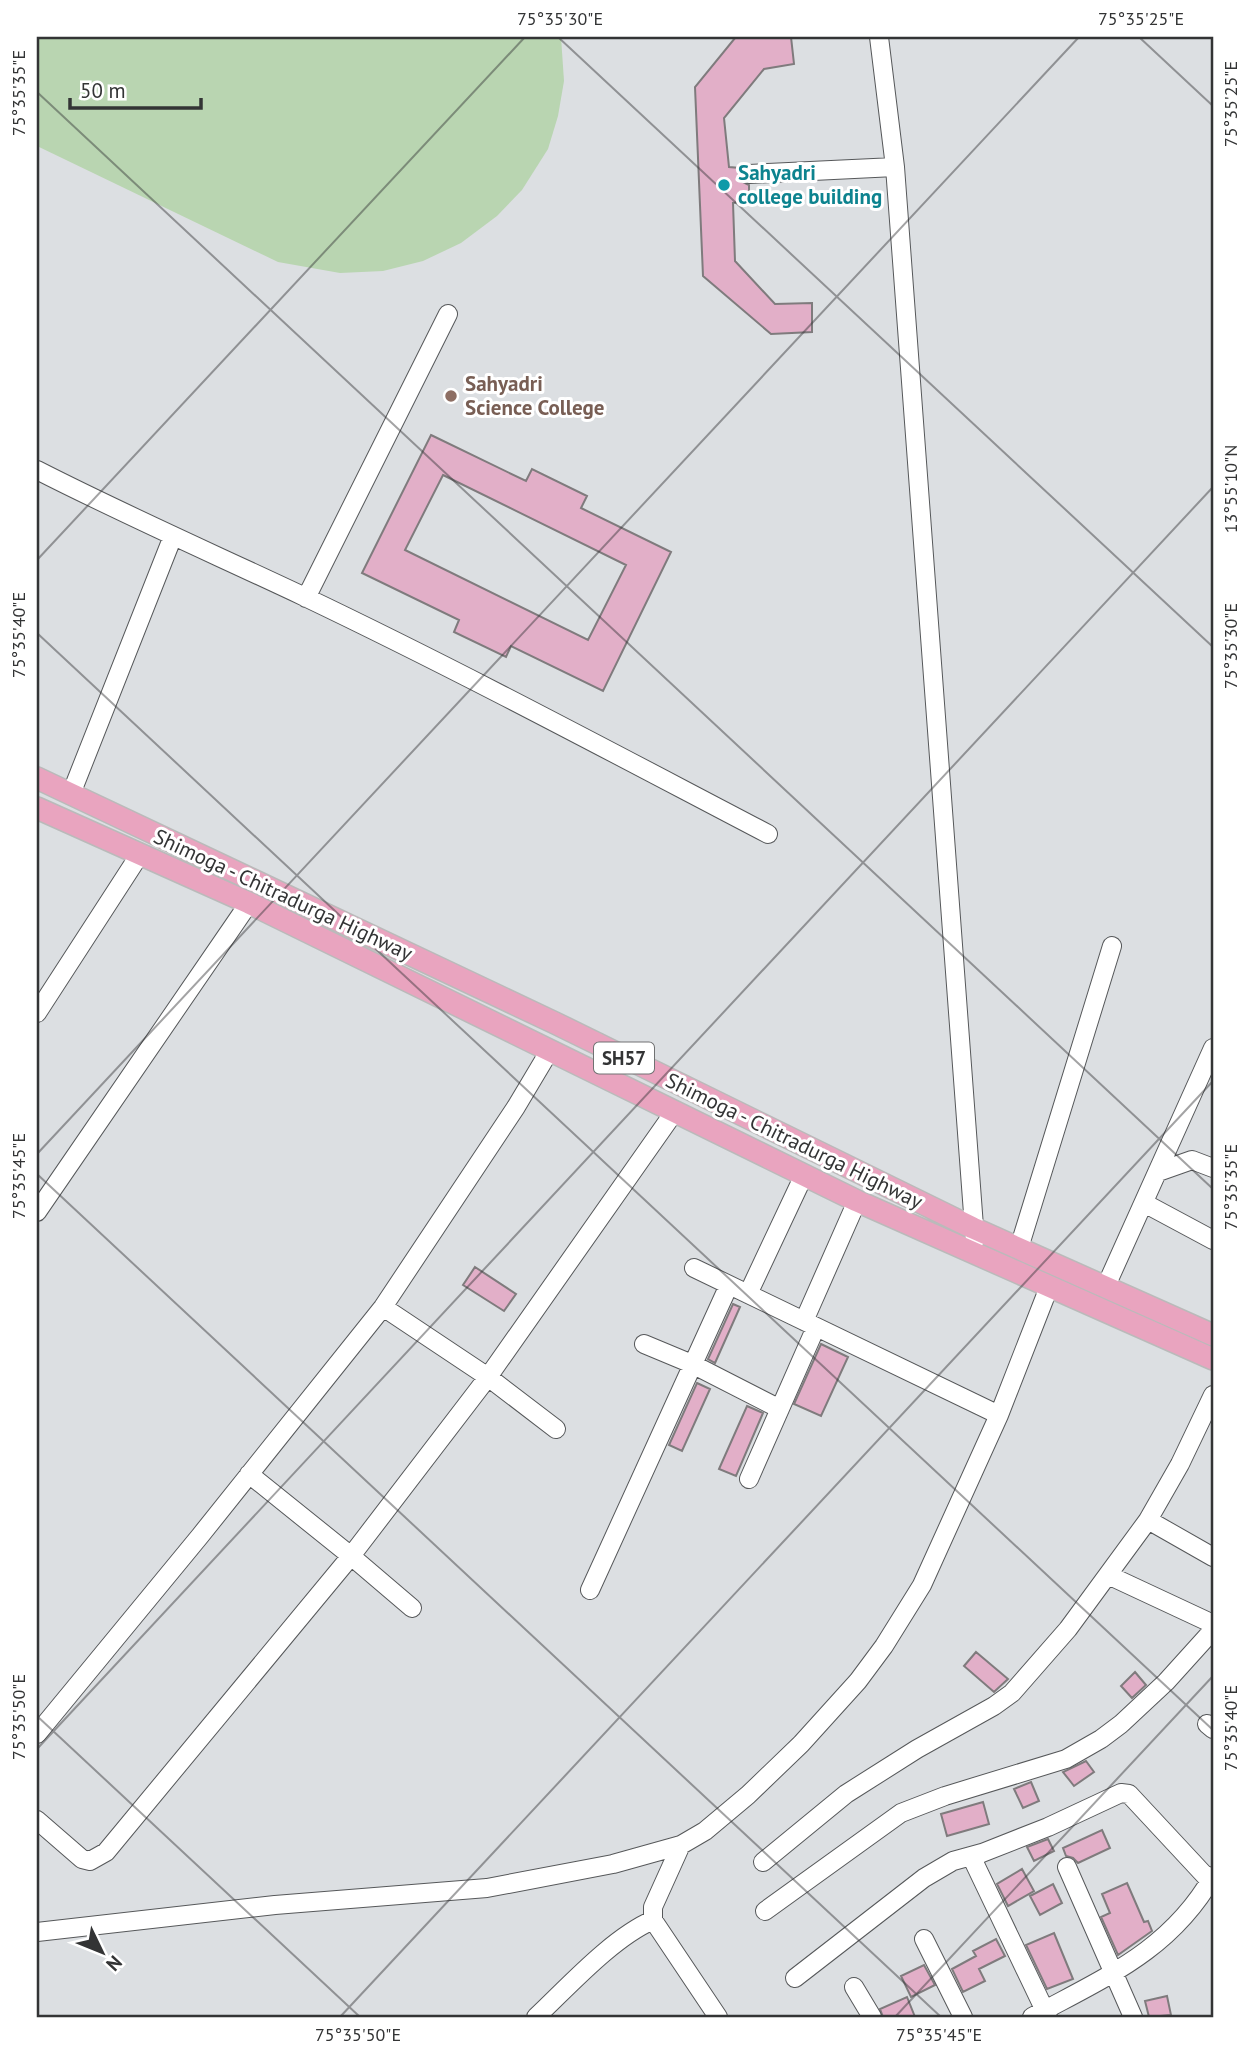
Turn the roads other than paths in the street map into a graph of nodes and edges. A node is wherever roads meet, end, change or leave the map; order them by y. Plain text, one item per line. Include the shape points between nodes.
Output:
1 (878, 37) edge
2 (895, 167) junction
3 (749, 174) dead end
4 (448, 314) dead end
5 (37, 470) edge
6 (173, 536) junction
7 (306, 598) junction
8 (37, 778) edge
9 (71, 794) junction
10 (37, 808) edge
11 (768, 834) dead end
12 (141, 854) junction
13 (249, 903) junction
14 (1112, 946) dead end
15 (37, 1013) edge
16 (1213, 1048) edge
17 (550, 1050) junction
18 (675, 1111) junction
19 (1213, 1168) edge
20 (1158, 1172) junction
21 (804, 1175) junction
22 (857, 1201) junction
23 (1144, 1203) junction
24 (37, 1212) edge
25 (973, 1228) junction
26 (1213, 1240) edge
27 (1019, 1248) junction
28 (976, 1254) junction
29 (694, 1268) dead end
30 (729, 1285) junction
31 (1106, 1286) junction
32 (1049, 1287) junction
33 (748, 1294) junction
34 (383, 1307) junction
35 (810, 1324) junction
36 (1213, 1335) edge
37 (644, 1344) dead end
38 (1213, 1359) edge
39 (692, 1364) junction
40 (488, 1377) junction
41 (1213, 1395) edge
42 (780, 1409) junction
43 (999, 1415) junction
44 (556, 1430) dead end
45 (249, 1474) junction
46 (749, 1479) dead end
47 (1148, 1520) junction
48 (351, 1556) junction
49 (1213, 1558) edge
50 (1108, 1575) junction
51 (590, 1590) dead end
52 (412, 1608) dead end
53 (1213, 1624) edge
54 (1213, 1630) edge
55 (37, 1734) edge
56 (37, 1820) edge
57 (681, 1844) junction
58 (971, 1856) junction
59 (763, 1862) dead end
60 (1067, 1867) dead end
61 (1212, 1879) edge
62 (765, 1911) dead end
63 (653, 1920) junction
64 (37, 1931) edge
65 (924, 1939) dead end
66 (1114, 1972) junction
67 (795, 1978) dead end
68 (855, 1987) dead end
69 (1042, 2015) edge
70 (536, 2017) edge
71 (718, 2017) edge
72 (872, 2017) edge
73 (963, 2017) edge
74 (1133, 2017) edge

1 - 2 street
2 - 3 street
2 - 25 street
4 - 7 street
5 - 6 street
6 - 7 street
6 - 9 street
7 - 11 street
8 - 9 main road, Shimoga - Chitradurga Highway / SH57
9 - 25 main road, Shimoga - Chitradurga Highway / SH57
10 - 12 main road, Shimoga - Chitradurga Highway / SH57
12 - 13 main road, Shimoga - Chitradurga Highway / SH57
12 - 15 street
13 - 17 main road, Shimoga - Chitradurga Highway / SH57
13 - 24 street
14 - 27 street
16 - 20 street
17 - 18 main road, Shimoga - Chitradurga Highway / SH57
17 - 34 street
18 - 21 main road, Shimoga - Chitradurga Highway / SH57
18 - 40 street
19 - 20 street via 1192,1160
20 - 23 street
21 - 22 main road, Shimoga - Chitradurga Highway / SH57
21 - 33 street
22 - 28 main road, Shimoga - Chitradurga Highway / SH57
22 - 35 street
23 - 26 street
23 - 31 street
25 - 27 main road, Shimoga - Chitradurga Highway / SH57
25 - 28 street
27 - 31 main road, Shimoga - Chitradurga Highway / SH57
28 - 32 main road, Shimoga - Chitradurga Highway / SH57
29 - 30 street
30 - 33 street
30 - 39 street
31 - 36 main road, Shimoga - Chitradurga Highway / SH57
32 - 38 main road, Shimoga - Chitradurga Highway / SH57
32 - 43 street
33 - 35 street
34 - 40 street
34 - 45 street
35 - 42 street
35 - 43 street
37 - 39 street
39 - 42 street
39 - 51 street
40 - 44 street
40 - 48 street
41 - 47 street
42 - 46 street
43 - 57 street via 922,1585 871,1664 748,1796
45 - 48 street
45 - 55 street
47 - 49 street
47 - 50 street
48 - 52 street
48 - 56 street via 106,1852 90,1861 82,1859
50 - 53 street
50 - 59 street via 1012,1693 846,1794
54 - 62 street via 1166,1682 1101,1739 1066,1759 901,1813
57 - 63 street via 653,1907
57 - 64 street via 613,1864 487,1888
58 - 61 street via 1048,1828 1125,1792
58 - 67 street via 924,1878
58 - 69 street
60 - 66 street
61 - 66 street via 1168,1935
63 - 70 street via 613,1946
63 - 71 street
65 - 73 street
66 - 69 street
66 - 74 street
68 - 72 street

